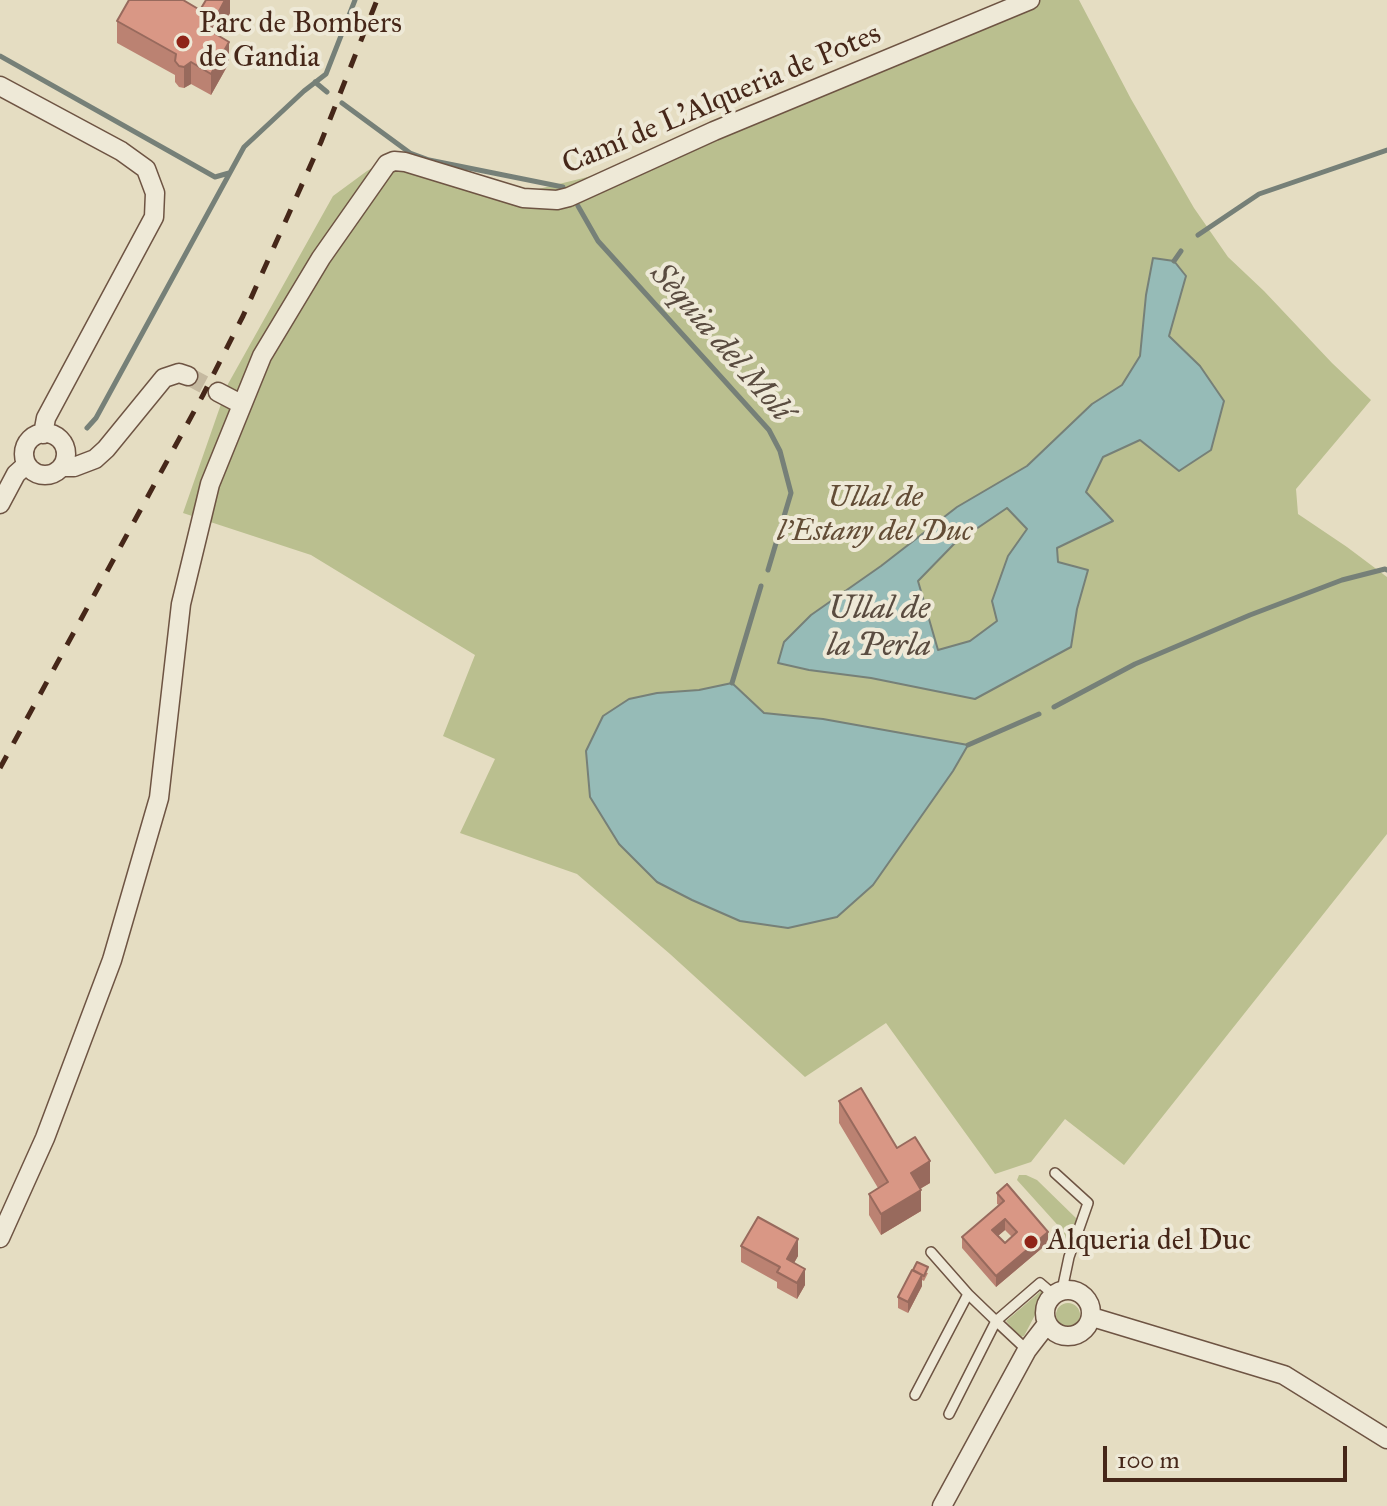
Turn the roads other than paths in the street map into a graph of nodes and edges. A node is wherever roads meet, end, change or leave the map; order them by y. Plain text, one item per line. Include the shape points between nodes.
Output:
1 (1030, 0) edge
2 (0, 86) edge
3 (188, 376) dead end
4 (218, 392) tunnel mouth
5 (241, 404) junction
6 (43, 434) junction
7 (26, 465) junction
8 (62, 467) junction
9 (0, 504) edge
10 (1055, 1173) dead end
11 (0, 1238) edge
12 (931, 1252) dead end
13 (1058, 1293) junction
14 (968, 1294) junction
15 (1092, 1317) junction
16 (996, 1321) junction
17 (1047, 1324) junction
18 (1027, 1350) junction
19 (915, 1395) dead end
20 (949, 1414) dead end
21 (1387, 1439) edge
22 (942, 1506) edge

1 - 5 street, Camí de L'Alqueria de Potes via 569,197 523,198 405,162 387,164 274,335
2 - 6 street via 121,151 146,169 155,193 154,217 46,418
3 - 8 street via 164,378 95,459
4 - 5 street
5 - 11 street, Camí de L'Alqueria de Potes via 210,484 181,604 155,812 112,960 45,1138
6 - 7 street via 26,445
6 - 8 street via 62,442
7 - 8 street via 42,475
7 - 9 street
10 - 13 lane via 1088,1203
12 - 14 lane
13 - 15 street via 1070,1290 1084,1296
13 - 16 lane via 1040,1283
13 - 17 street via 1045,1309
14 - 16 lane
14 - 19 lane
15 - 17 street via 1085,1330 1072,1337 1058,1335
15 - 21 street via 1284,1375
16 - 18 lane
16 - 20 lane
17 - 18 street
18 - 22 street

